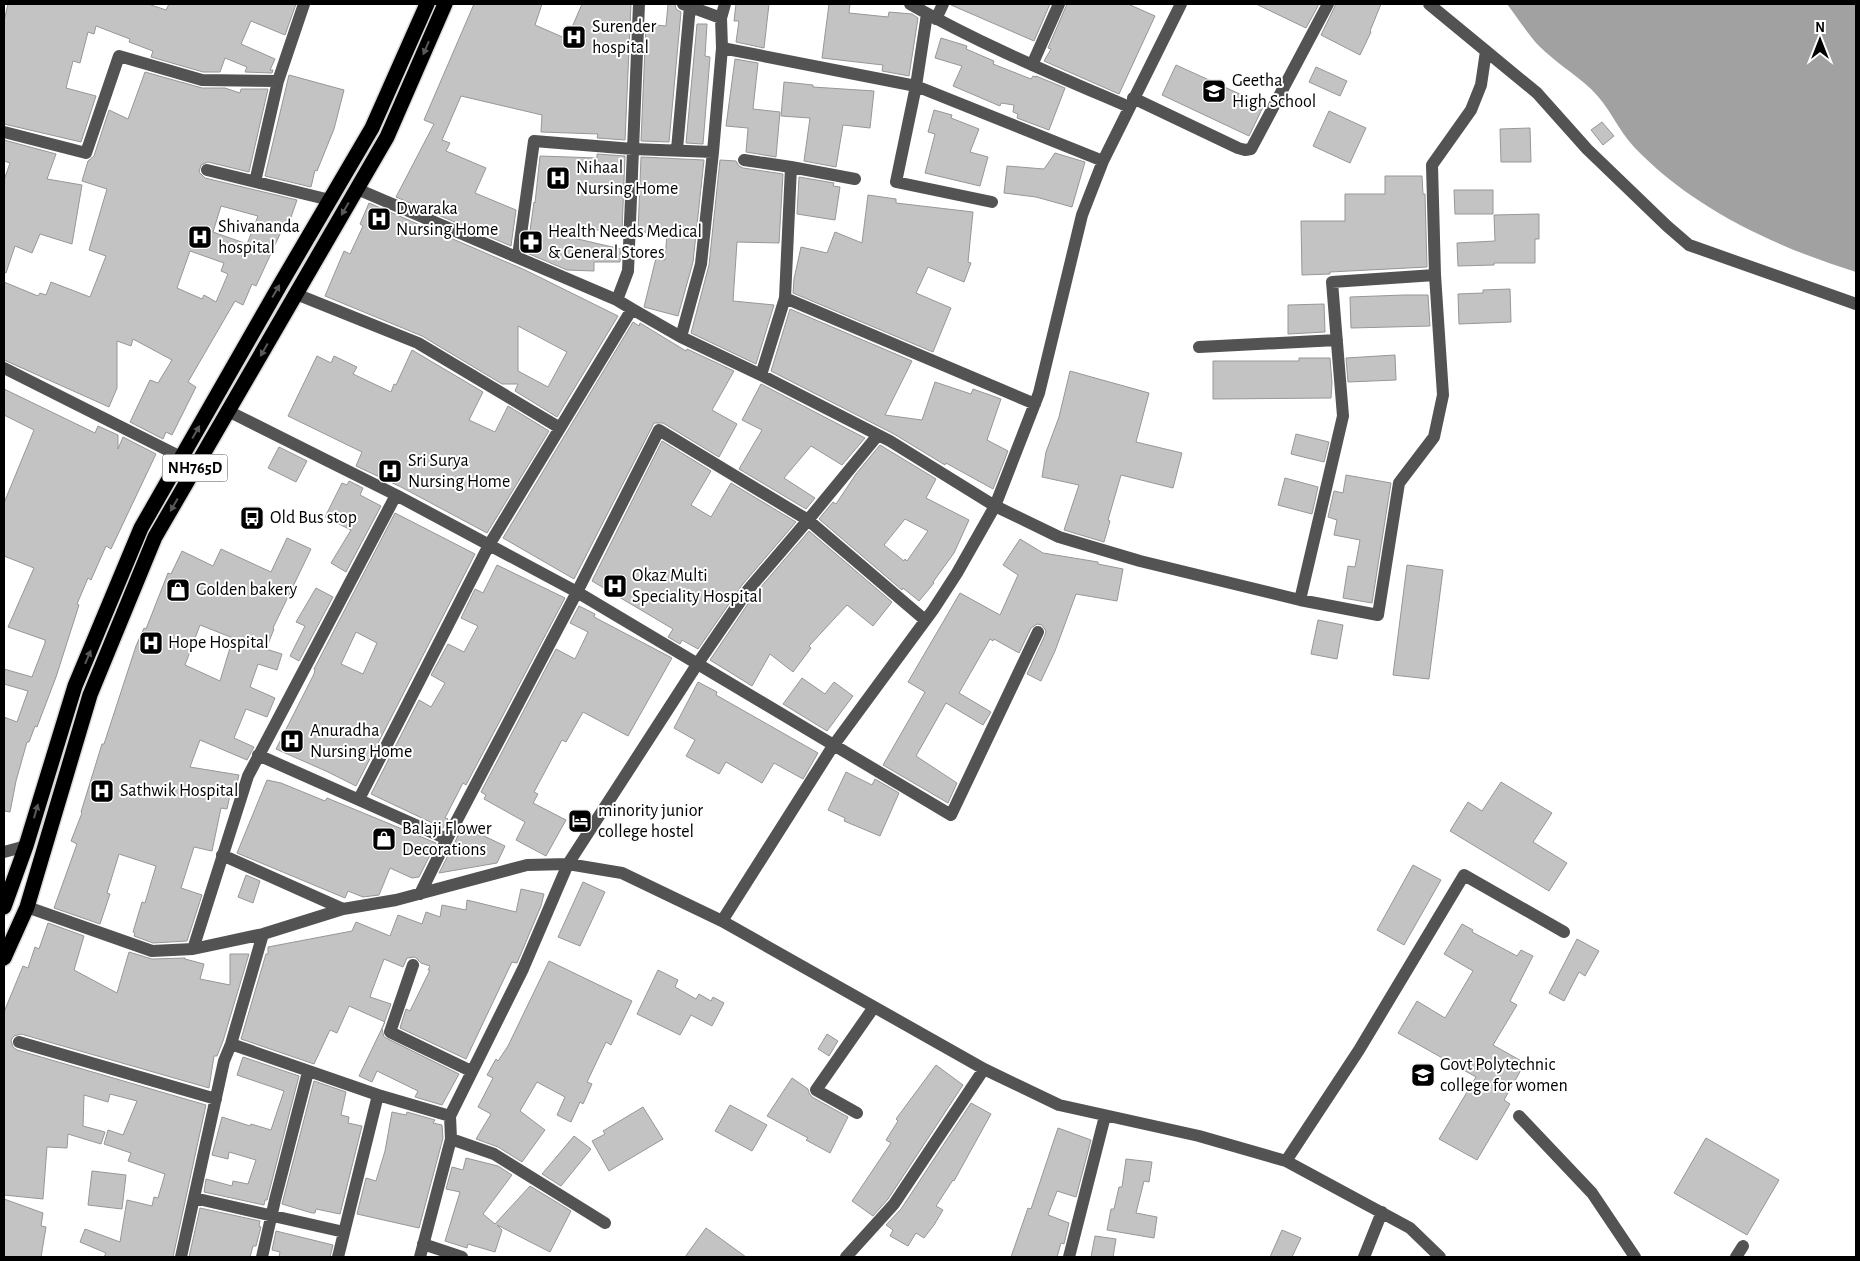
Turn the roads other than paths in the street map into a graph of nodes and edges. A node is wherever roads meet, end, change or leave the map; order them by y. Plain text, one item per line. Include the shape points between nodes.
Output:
1 (304, 4) edge
2 (427, 4) edge
3 (445, 4) edge
4 (639, 4) edge
5 (725, 4) edge
6 (910, 4) edge
7 (943, 4) edge
8 (1059, 4) edge
9 (1180, 4) edge
10 (1328, 4) edge
11 (1429, 4) edge
12 (686, 5) edge
13 (932, 17) junction
14 (721, 18) junction
15 (722, 48) junction
16 (1486, 51) junction
17 (1032, 65) junction
18 (278, 81) junction
19 (916, 86) junction
20 (1131, 102) junction
21 (4, 132) edge
22 (634, 149) junction
23 (677, 149) junction
24 (713, 152) junction
25 (744, 160) dead end
26 (1103, 161) junction
27 (791, 167) junction
28 (207, 170) dead end
29 (855, 180) dead end
30 (254, 182) junction
31 (357, 189) junction
32 (330, 200) junction
33 (992, 202) dead end
34 (518, 256) junction
35 (1435, 275) junction
36 (296, 294) junction
37 (785, 298) junction
38 (617, 300) junction
39 (1856, 304) edge
40 (632, 309) junction
41 (681, 337) junction
42 (1336, 340) junction
43 (1199, 347) dead end
44 (4, 368) edge
45 (761, 375) junction
46 (1034, 404) junction
47 (228, 411) junction
48 (560, 428) junction
49 (878, 435) junction
50 (182, 457) junction
51 (396, 495) junction
52 (995, 506) junction
53 (808, 520) junction
54 (488, 546) junction
55 (577, 592) junction
56 (1300, 600) junction
57 (925, 620) junction
58 (1038, 632) dead end
59 (698, 663) junction
60 (833, 746) junction
61 (258, 755) junction
62 (358, 799) junction
63 (447, 838) junction
64 (26, 846) junction
65 (4, 852) edge
66 (222, 855) junction
67 (568, 864) junction
68 (420, 894) junction
69 (4, 907) edge
70 (27, 907) junction
71 (343, 909) junction
72 (722, 921) junction
73 (1564, 932) dead end
74 (263, 934) junction
75 (193, 949) junction
76 (4, 958) edge
77 (413, 965) dead end
78 (874, 1007) junction
79 (19, 1042) dead end
80 (231, 1044) junction
81 (984, 1069) junction
82 (471, 1071) junction
83 (308, 1072) junction
84 (378, 1095) junction
85 (216, 1099) junction
86 (857, 1113) dead end
87 (450, 1116) junction
88 (1105, 1116) junction
89 (1518, 1116) dead end
90 (451, 1139) junction
91 (1286, 1161) junction
92 (194, 1198) junction
93 (1382, 1212) junction
94 (272, 1217) junction
95 (605, 1223) dead end
96 (344, 1232) junction
97 (423, 1244) junction
98 (1743, 1246) dead end
99 (1073, 1256) edge
100 (181, 1257) edge
101 (262, 1257) edge
102 (338, 1257) edge
103 (420, 1257) edge
104 (462, 1257) edge
105 (846, 1257) edge
106 (1364, 1257) edge
107 (1440, 1257) edge
108 (1635, 1257) edge
109 (1736, 1257) edge

1 - 18 street
2 - 32 highway, NH765D via 372,128
3 -> 31 highway, NH765D via 387,137
4 - 22 street
5 - 14 street
6 - 13 street
7 - 13 street
8 - 17 street
9 - 20 street
10 - 20 street via 1251,149 1238,148
11 - 16 street
12 - 14 street
12 - 23 street
13 - 17 street
13 - 19 street
14 - 15 street
15 - 19 street
15 - 24 street
16 - 35 street via 1481,85 1471,110 1432,165
16 - 39 street via 1537,93 1593,155 1690,245
17 - 20 street
18 - 21 street via 202,80 119,56 86,153
18 - 30 street
19 - 26 street
19 - 33 street via 896,182
20 - 26 street
22 - 23 street
22 - 34 street via 534,141
22 - 38 street via 628,271
23 - 24 street
24 - 41 street via 701,264
25 - 27 street
26 - 46 street via 1077,229 1045,375
27 - 29 street
27 - 37 street
28 - 30 street
30 - 32 street
31 - 34 street
31 -> 36 highway, NH765D
50 -> 32 highway, NH765D
34 - 38 street
35 - 42 street via 1332,282
35 - 56 street via 1443,395 1434,437 1398,483 1378,615
36 -> 47 highway, NH765D
36 - 48 street via 418,343
37 - 45 street
37 - 46 street
38 - 40 street
40 - 41 street
40 - 48 street
41 - 45 street
42 - 43 street
42 - 56 street via 1343,416
44 - 50 street
45 - 49 street
46 - 52 street
47 - 51 street
47 -> 70 highway, NH765D via 156,537 90,695
48 - 54 street
49 - 52 street
49 - 53 street
64 -> 50 highway, NH765D via 75,686 140,528
51 - 54 street
51 - 61 street
52 - 56 street via 1067,540
52 - 57 street via 974,546
53 - 55 street via 659,430
53 - 57 street
53 - 59 street via 748,590
54 - 55 street
54 - 62 street
55 - 59 street
55 - 63 street
57 - 60 street
58 - 60 street via 951,815
59 - 60 street
59 - 67 street
60 - 72 street
61 - 62 street
61 - 66 street via 241,794
62 - 63 street
63 - 68 street
64 - 65 street
64 - 69 highway, NH765D
66 - 71 street
66 - 75 street
67 - 68 street via 527,865
67 - 72 street via 622,873
67 - 82 street via 523,969
68 - 71 street
70 - 75 street via 152,951
70 - 76 highway, NH765D
71 - 74 street
72 - 78 street
73 - 91 street via 1464,875 1359,1050
74 - 75 street
74 - 80 street
77 - 82 street via 390,1032
78 - 81 street
78 - 86 street via 816,1090
79 - 85 street
80 - 83 street
80 - 85 street
81 - 88 street via 1059,1105
81 - 105 street via 894,1204
82 - 87 street
83 - 84 street
83 - 94 street
84 - 87 street
84 - 96 street
85 - 92 street
87 - 90 street
88 - 91 street via 1199,1136
88 - 99 street
89 - 108 street via 1592,1193
90 - 95 street via 494,1154
90 - 97 street
91 - 93 street
92 - 94 street
92 - 100 street
93 - 106 street
93 - 107 street via 1410,1228
94 - 96 street
94 - 101 street
96 - 102 street
97 - 103 street
97 - 104 street
98 - 109 street

